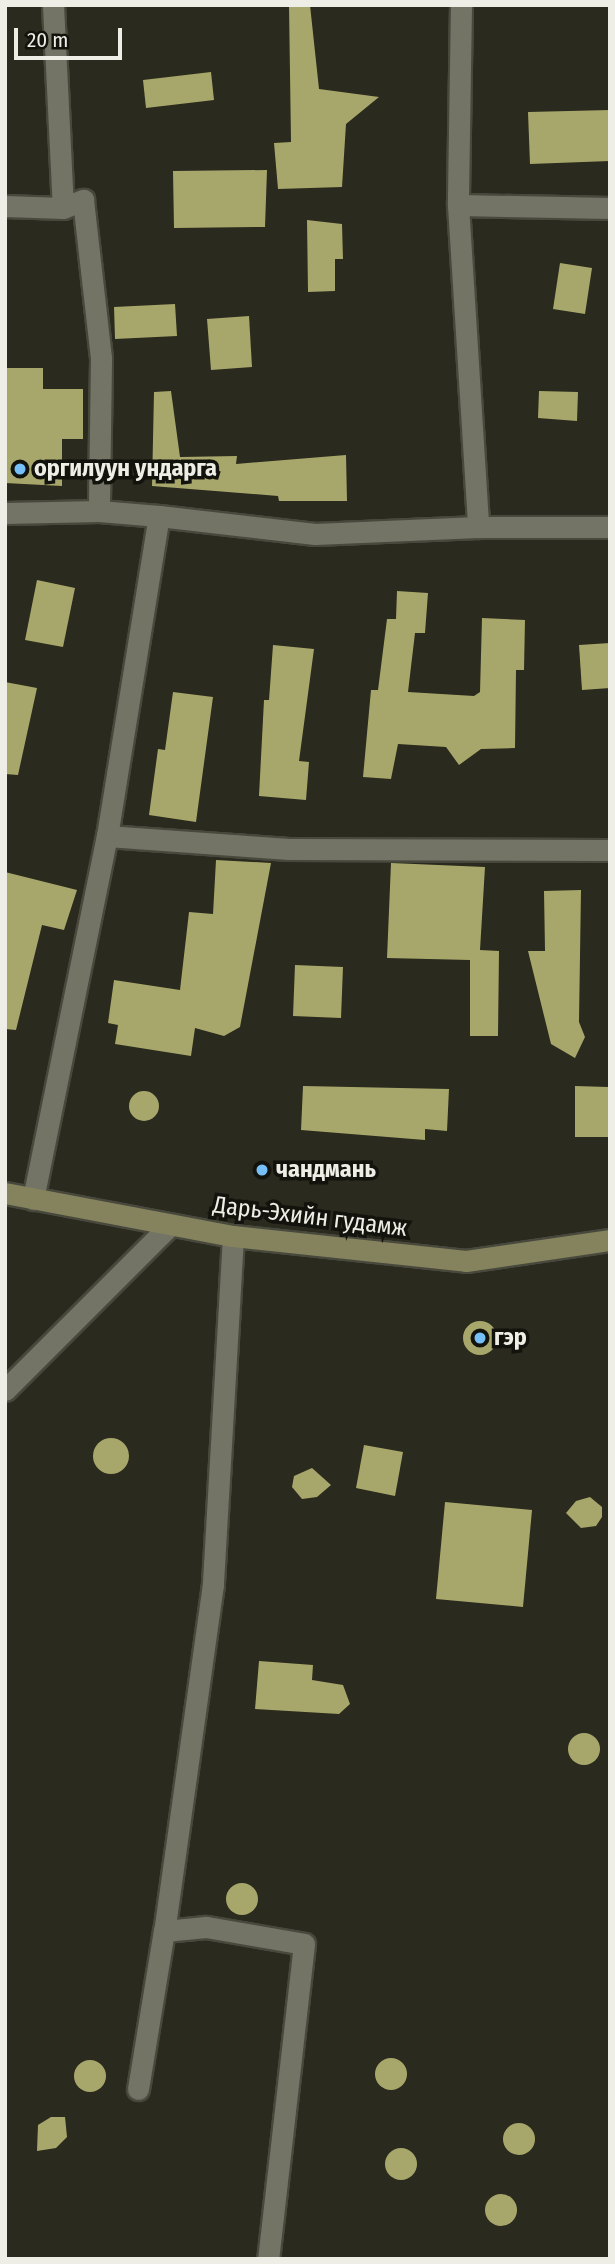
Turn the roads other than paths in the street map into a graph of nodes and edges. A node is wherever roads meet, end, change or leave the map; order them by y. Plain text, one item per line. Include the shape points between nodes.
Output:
1 (53, 5) edge
2 (461, 5) edge
3 (458, 205) junction
4 (5, 206) edge
5 (63, 208) junction
6 (610, 208) edge
7 (99, 511) junction
8 (5, 513) edge
9 (159, 516) junction
10 (478, 527) junction
11 (610, 527) edge
12 (107, 836) junction
13 (610, 850) edge
14 (5, 1193) edge
15 (33, 1199) junction
16 (169, 1226) junction
17 (233, 1236) junction
18 (610, 1240) edge
19 (5, 1390) edge
20 (164, 1931) junction
21 (138, 2089) dead end
22 (268, 2259) edge

1 - 5 street
2 - 3 street
3 - 6 street
3 - 10 street
4 - 5 street
5 - 7 street via 83,200 101,359
7 - 8 street
7 - 9 street
9 - 10 street via 315,534
9 - 12 street
10 - 11 street
12 - 13 street via 289,849
12 - 15 street
14 - 15 main road, Дарь-Эхийн гудамж
15 - 16 main road, Дарь-Эхийн гудамж
16 - 17 main road, Дарь-Эхийн гудамж
16 - 19 street
17 - 18 main road, Дарь-Эхийн гудамж via 466,1261
17 - 20 street via 212,1584
20 - 21 street
20 - 22 street via 206,1927 304,1944

